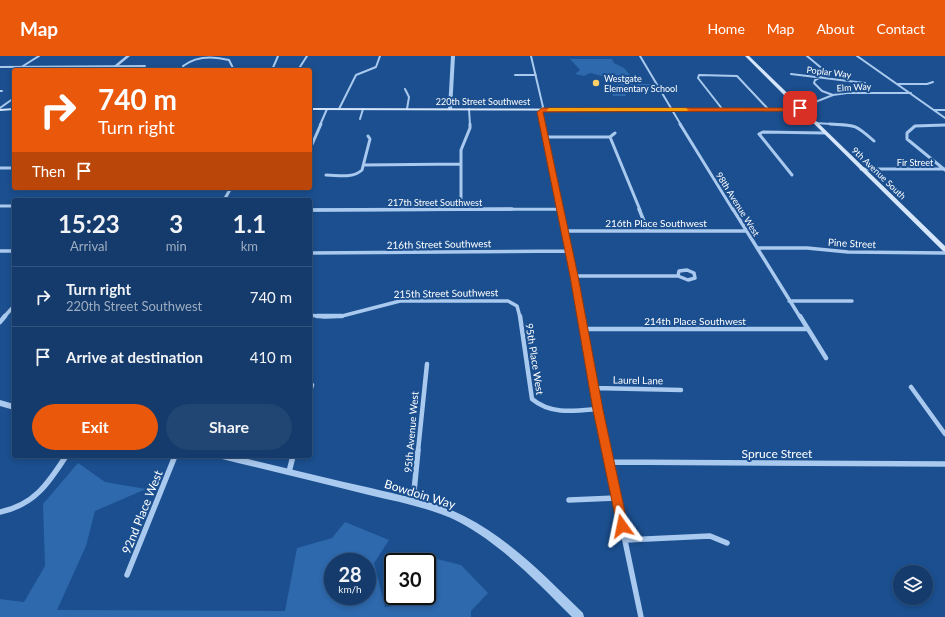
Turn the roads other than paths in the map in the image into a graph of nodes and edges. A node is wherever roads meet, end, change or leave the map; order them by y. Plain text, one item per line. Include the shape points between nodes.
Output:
1 (39, 56) edge
2 (128, 56) edge
3 (278, 56) edge
4 (307, 56) edge
5 (380, 56) edge
6 (453, 56) edge
7 (531, 56) edge
8 (640, 56) edge
9 (747, 56) edge
10 (807, 56) edge
11 (857, 56) edge
12 (23, 66) junction
13 (44, 66) junction
14 (115, 66) junction
15 (145, 66) dead end
16 (1, 67) edge
17 (42, 68) edge
18 (184, 68) edge
19 (233, 68) edge
20 (273, 68) edge
21 (299, 68) edge
22 (791, 74) dead end
23 (515, 75) dead end
24 (536, 75) junction
25 (820, 78) junction
26 (933, 82) dead end
27 (865, 83) dead end
28 (898, 84) junction
29 (405, 89) dead end
30 (911, 93) junction
31 (833, 95) junction
32 (12, 100) edge
33 (800, 108) junction
34 (0, 109) edge
35 (312, 109) edge
36 (327, 109) junction
37 (339, 109) junction
38 (363, 109) junction
39 (407, 109) junction
40 (450, 109) junction
41 (12, 110) edge
42 (470, 110) junction
43 (542, 110) junction
44 (671, 110) junction
45 (723, 110) junction
46 (769, 110) junction
47 (934, 110) junction
48 (945, 110) edge
49 (945, 118) edge
50 (360, 119) dead end
51 (815, 123) junction
52 (945, 125) edge
53 (615, 133) dead end
54 (825, 133) junction
55 (368, 136) dead end
56 (545, 137) junction
57 (610, 137) junction
58 (874, 141) dead end
59 (312, 144) edge
60 (461, 164) junction
61 (364, 165) junction
62 (0, 168) edge
63 (12, 168) edge
64 (861, 169) junction
65 (945, 169) edge
66 (326, 175) dead end
67 (792, 175) dead end
68 (0, 206) edge
69 (12, 206) edge
70 (462, 209) junction
71 (560, 209) junction
72 (312, 210) edge
73 (565, 231) junction
74 (648, 231) junction
75 (747, 231) junction
76 (757, 248) junction
77 (569, 250) junction
78 (0, 251) edge
79 (12, 251) edge
80 (945, 251) edge
81 (312, 253) edge
82 (574, 276) junction
83 (678, 276) dead end
84 (789, 301) junction
85 (852, 301) dead end
86 (513, 303) joint
87 (12, 308) edge
88 (312, 315) edge
89 (0, 322) edge
90 (584, 329) junction
91 (806, 329) junction
92 (826, 358) dead end
93 (427, 364) dead end
94 (911, 387) dead end
95 (594, 388) junction
96 (681, 390) dead end
97 (0, 404) edge
98 (12, 407) edge
99 (598, 410) junction
100 (945, 434) edge
101 (65, 458) edge
102 (174, 458) edge
103 (230, 458) edge
104 (292, 458) edge
105 (608, 462) junction
106 (945, 464) edge
107 (289, 472) junction
108 (616, 498) junction
109 (569, 500) dead end
110 (413, 502) junction
111 (0, 512) edge
112 (625, 540) junction
113 (727, 543) dead end
114 (127, 575) dead end
115 (579, 617) edge
116 (641, 617) edge

1 - 12 street
2 - 14 street
3 - 20 street
4 - 21 street
5 - 37 street via 376,67 356,75
6 - 40 street
7 - 24 street
8 - 44 street, 98th Avenue West
9 - 33 main road, 9th Avenue South
10 - 25 street via 825,71 825,75
11 - 28 street
12 - 13 street
12 - 16 street
13 - 14 street
13 - 17 street
14 - 15 street
18 - 19 street via 187,63 207,58 229,60
22 - 25 street, Poplar Way
23 - 24 street
24 - 43 street
25 - 27 street, Poplar Way
25 - 31 street via 814,83
26 - 28 street
28 - 30 street
29 - 39 street via 410,97
30 - 31 street, Elm Way
30 - 47 street
31 - 33 street, Elm Way
32 - 34 street
33 - 46 main road, 220th Street Southwest
33 - 51 main road, 9th Avenue South
34 - 41 main road
35 - 36 main road, 220th Street Southwest
36 - 37 main road, 220th Street Southwest
36 - 59 street
37 - 38 main road, 220th Street Southwest
38 - 39 main road, 220th Street Southwest
38 - 50 street
39 - 40 main road, 220th Street Southwest
40 - 42 main road, 220th Street Southwest
42 - 43 main road, 220th Street Southwest
42 - 60 street via 470,128 462,147
43 - 44 main road, 220th Street Southwest
43 - 56 street via 540,112
44 - 45 main road, 220th Street Southwest
44 - 75 street, 98th Avenue West
45 - 46 main road, 220th Street Southwest
45 - 46 street via 698,78 699,75 736,76
47 - 48 street
47 - 49 street
51 - 54 main road, 9th Avenue South
51 - 58 street via 852,125
52 - 65 street via 915,126 907,133 907,139
53 - 57 street
54 - 64 main road, 9th Avenue South
54 - 67 street via 759,134
55 - 61 street via 370,139
56 - 57 street
56 - 71 street
57 - 74 street
60 - 61 street
60 - 70 street
61 - 66 street via 357,174
62 - 63 street
64 - 65 street, Fir Street
64 - 80 main road, 9th Avenue South
68 - 69 street
70 - 71 street, 217th Street Southwest
70 - 72 street, 217th Street Southwest
71 - 73 street
73 - 74 street, 216th Place Southwest
73 - 77 street
74 - 75 street, 216th Place Southwest
75 - 76 street, 98th Avenue West
76 - 80 street, Pine Street via 814,248 848,252
76 - 84 street, 98th Avenue West
77 - 81 street, 216th Street Southwest
77 - 82 street
78 - 79 street
82 - 83 street
82 - 90 street
84 - 85 street
84 - 91 street, 98th Avenue West
86 - 88 street, 215th Street Southwest via 502,300 400,301 342,316
86 - 99 street, 95th Place West via 519,310 532,399 550,410
87 - 89 street
90 - 91 street, 214th Place Southwest
90 - 95 street
91 - 92 street, 98th Avenue West
93 - 110 street, 95th Avenue West
94 - 100 street
95 - 96 street, Laurel Lane
95 - 99 street
97 - 98 street
99 - 105 street
101 - 111 street via 40,493 21,506
102 - 114 street, 92nd Place West
103 - 107 street, Bowdoin Way
104 - 107 street
105 - 106 street, Spruce Street
105 - 108 street
107 - 110 street, Bowdoin Way
108 - 109 street
108 - 112 street
110 - 115 street, Bowdoin Way via 454,516 484,533 507,549
112 - 113 street via 710,536
112 - 116 street

